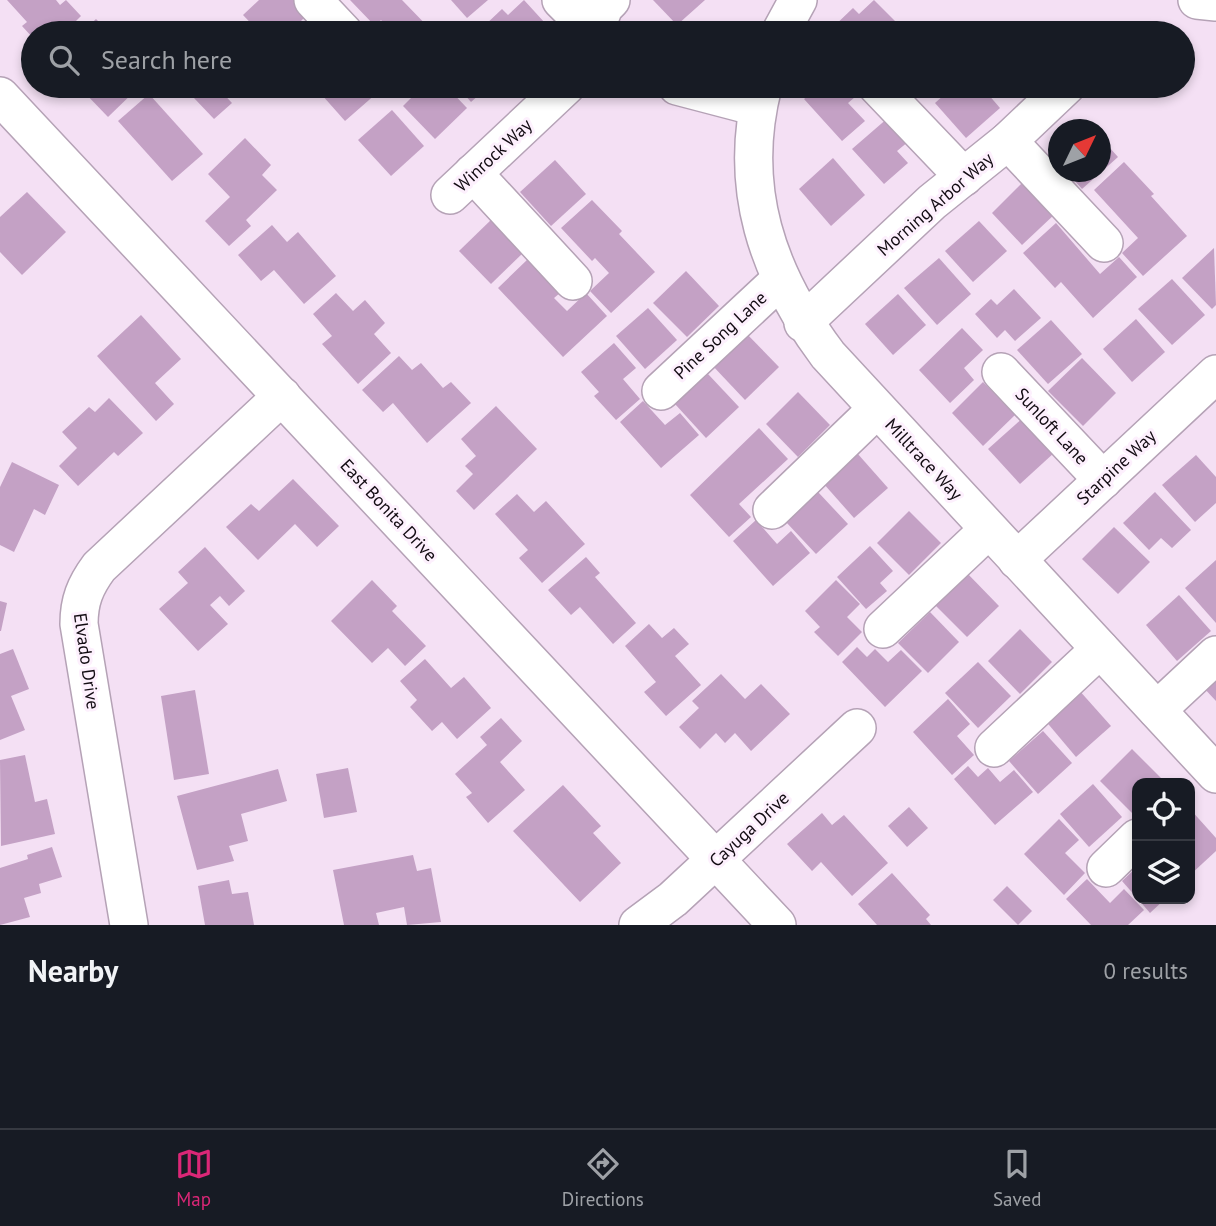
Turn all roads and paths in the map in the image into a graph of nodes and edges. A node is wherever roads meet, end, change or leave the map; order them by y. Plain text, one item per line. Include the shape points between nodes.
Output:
1 (313, 0) edge
2 (561, 0) edge
3 (611, 0) edge
4 (798, 0) edge
5 (1197, 0) edge
6 (1216, 2) edge
7 (333, 21) edge
8 (582, 21) edge
9 (599, 21) edge
10 (787, 21) edge
11 (553, 98) edge
12 (760, 98) edge
13 (888, 98) edge
14 (1053, 98) edge
15 (2, 103) edge
16 (1008, 141) junction
17 (964, 177) junction
18 (1104, 243) dead end
19 (779, 280) junction
20 (573, 281) dead end
21 (803, 323) junction
22 (1001, 372) dead end
23 (1216, 374) edge
24 (661, 391) dead end
25 (282, 396) junction
26 (877, 409) junction
27 (1103, 480) junction
28 (772, 510) dead end
29 (988, 530) junction
30 (1017, 560) junction
31 (883, 629) dead end
32 (1100, 649) junction
33 (1216, 655) edge
34 (1157, 710) junction
35 (857, 728) dead end
36 (994, 748) dead end
37 (1206, 777) edge
38 (1134, 841) edge
39 (716, 860) junction
40 (1105, 867) dead end
41 (129, 925) edge
42 (638, 925) edge
43 (777, 925) edge

1 - 7 street
2 - 8 street
3 - 9 street
4 - 10 street
5 - 6 street
11 - 20 street, Winrock Way via 462,184
12 - 19 street, Milltrace Way via 754,156 756,198
13 - 17 street
14 - 16 street, Morning Arbor Way
15 - 25 street, East Bonita Drive
16 - 17 street, Morning Arbor Way
16 - 18 street
17 - 21 street, Morning Arbor Way
19 - 21 street, Milltrace Way
19 - 24 street, Pine Song Lane
21 - 26 street, Milltrace Way
22 - 27 street, Sunloft Lane
23 - 27 street, Starpine Way
25 - 39 street, East Bonita Drive
25 - 41 street, Elvado Drive via 99,567 79,604
26 - 28 street
26 - 29 street, Milltrace Way
27 - 30 street, Starpine Way
29 - 30 street, Milltrace Way
29 - 31 street
30 - 32 street, Milltrace Way
32 - 34 street, Milltrace Way
32 - 36 street
33 - 34 street
34 - 37 street, Milltrace Way
35 - 39 street, Cayuga Drive
38 - 40 street
39 - 42 street, Cayuga Drive
39 - 43 street, East Bonita Drive

